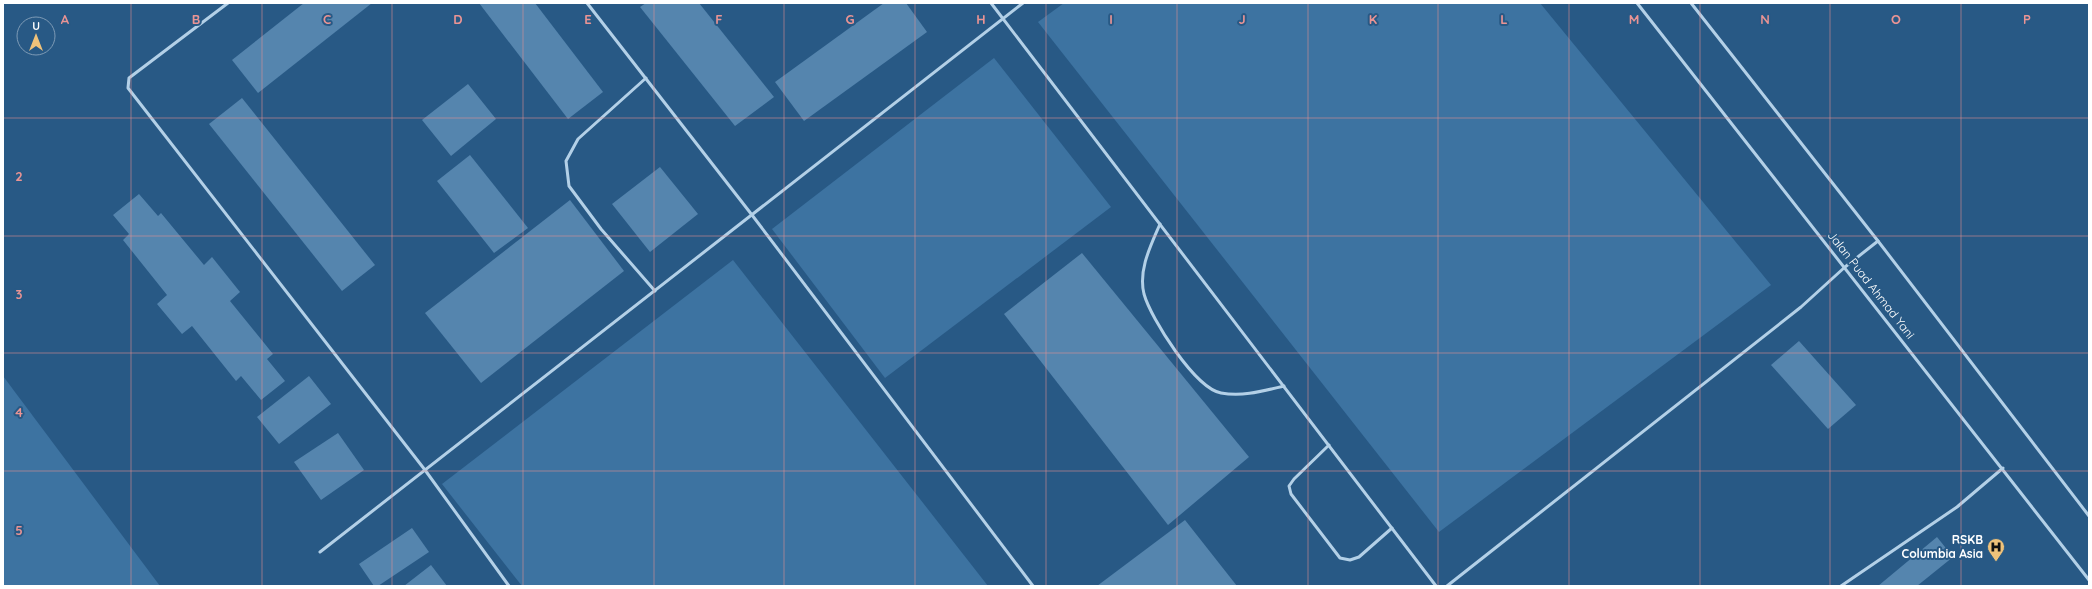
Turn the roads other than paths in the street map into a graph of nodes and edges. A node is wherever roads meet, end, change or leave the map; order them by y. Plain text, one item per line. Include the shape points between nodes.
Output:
1 (228, 3) edge
2 (587, 3) edge
3 (990, 3) edge
4 (1023, 3) edge
5 (1637, 3) edge
6 (1691, 3) edge
7 (1002, 18) junction
8 (646, 78) junction
9 (752, 215) junction
10 (1160, 224) junction
11 (1878, 241) junction
12 (1845, 267) junction
13 (655, 291) junction
14 (1284, 386) junction
15 (1329, 445) junction
16 (2003, 468) junction
17 (425, 470) junction
18 (2089, 516) edge
19 (1392, 528) junction
20 (320, 552) dead end
21 (2089, 580) edge
22 (509, 586) edge
23 (1032, 586) edge
24 (1436, 586) edge
25 (1446, 586) edge
26 (1841, 586) edge

1 - 17 lane via 129,78 128,88
2 - 8 lane
3 - 7 lane
4 - 7 lane
5 - 12 lane, Jalan Puad Ahmad Yani
6 - 11 lane
7 - 9 lane
7 - 10 lane
8 - 9 lane
8 - 13 lane via 578,139 566,161 569,186 601,229
9 - 13 lane
9 - 23 lane
10 - 14 lane
10 - 14 lane via 1144,262 1144,294 1165,338 1193,374 1220,393 1252,394
11 - 12 lane
11 - 18 lane
12 - 16 lane, Jalan Puad Ahmad Yani
12 - 25 lane via 1801,307
13 - 17 lane
14 - 15 lane
15 - 19 lane
15 - 19 lane via 1294,479 1289,486 1291,494 1340,558 1350,560 1359,557
16 - 21 lane, Jalan Puad Ahmad Yani
16 - 26 lane via 1957,507
17 - 20 lane
17 - 22 lane
19 - 24 lane

